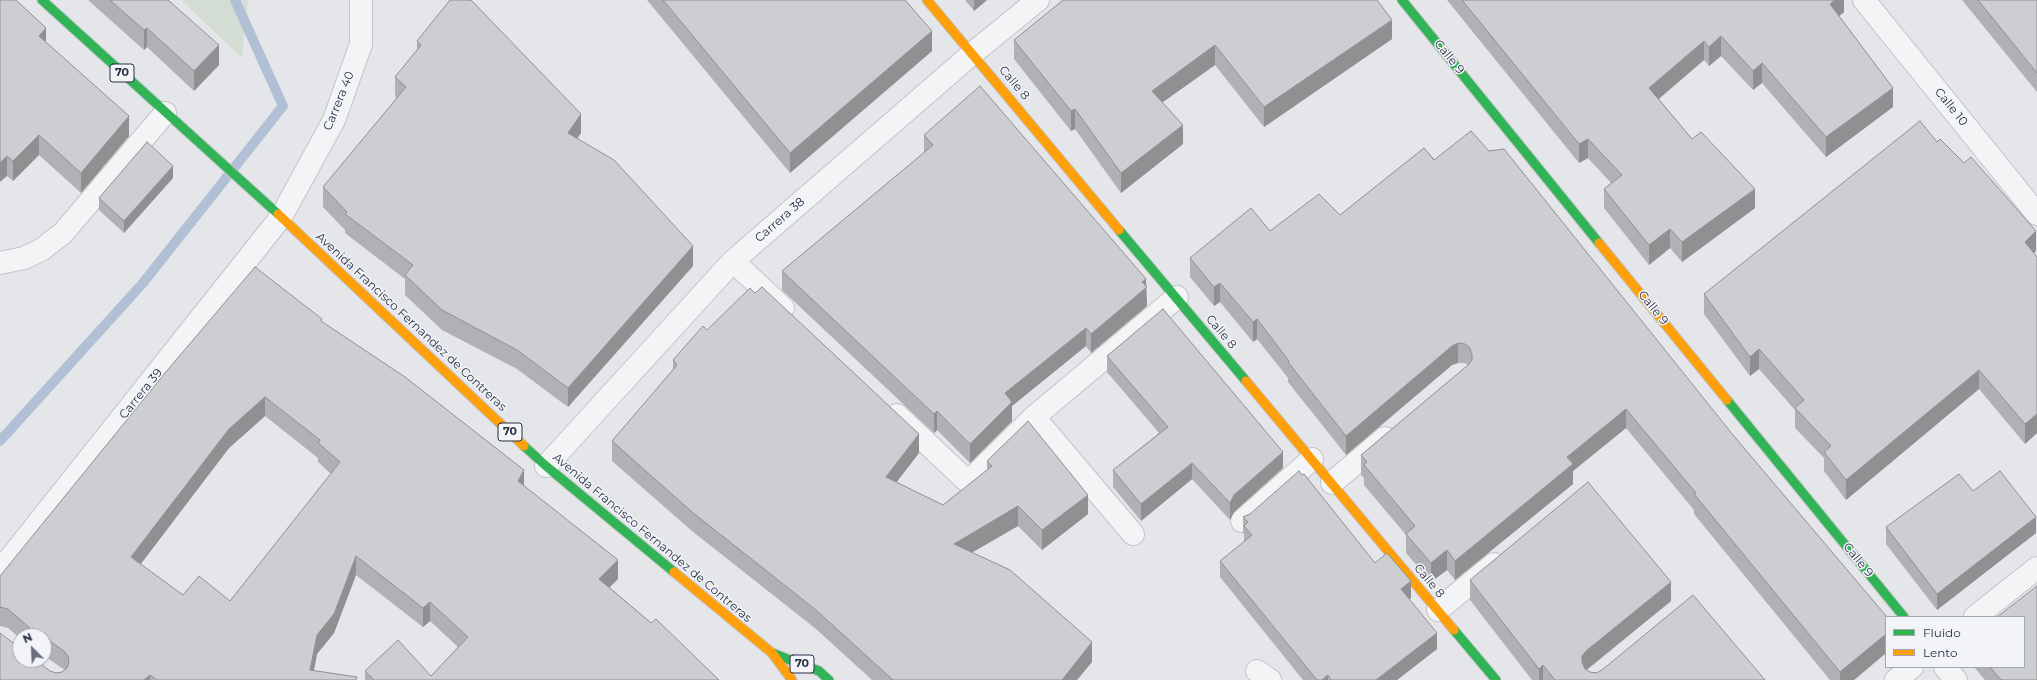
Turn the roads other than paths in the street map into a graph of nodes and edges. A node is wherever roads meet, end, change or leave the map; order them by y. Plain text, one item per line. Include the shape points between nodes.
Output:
1 (42, 0) edge
2 (361, 0) edge
3 (927, 0) edge
4 (1038, 0) edge
5 (1402, 0) edge
6 (1864, 0) edge
7 (973, 53) junction
8 (165, 113) junction
9 (2037, 214) edge
10 (281, 217) junction
11 (733, 261) junction
12 (0, 263) edge
13 (1177, 297) junction
14 (796, 320) edge
15 (882, 401) edge
16 (1034, 417) junction
17 (1399, 426) edge
18 (1312, 459) junction
19 (546, 466) junction
20 (1332, 483) junction
21 (1242, 521) dead end
22 (1133, 534) dead end
23 (1511, 550) edge
24 (2037, 568) edge
25 (0, 571) edge
26 (1438, 610) junction
27 (1903, 616) edge
28 (1976, 616) edge
29 (772, 653) junction
30 (1911, 668) edge
31 (1947, 668) edge
32 (820, 677) edge
33 (792, 680) edge
34 (1496, 680) edge
35 (1896, 680) edge
36 (1956, 680) edge

1 - 8 street, Avenida Francisco Fernandez de Contreras / 70
2 - 10 street, Carrera 40 via 361,44 334,120
3 - 7 street, Calle 8
4 - 7 street, Carrera 38
5 - 27 street, Calle 9
6 - 9 street, Calle 10
7 - 11 street, Carrera 38
7 - 13 street, Calle 8
8 - 10 street, Avenida Francisco Fernandez de Contreras / 70
8 - 12 street via 63,233 41,250 24,258
10 - 19 street, Avenida Francisco Fernandez de Contreras / 70
10 - 25 street, Carrera 39
11 - 14 street
11 - 19 street, Carrera 38
13 - 16 street
13 - 18 street, Calle 8
15 - 16 street via 968,482
16 - 22 street
17 - 20 street
18 - 20 street, Calle 8
18 - 21 street
19 - 29 street, Avenida Francisco Fernandez de Contreras / 70
20 - 26 street, Calle 8
23 - 26 street
24 - 28 street
26 - 34 street, Calle 8
29 - 32 street, Avenida Francisco Fernandez de Contreras / 70
29 - 33 street, Avenida Francisco Fernandez de Contreras / 70
30 - 35 street
31 - 36 street

